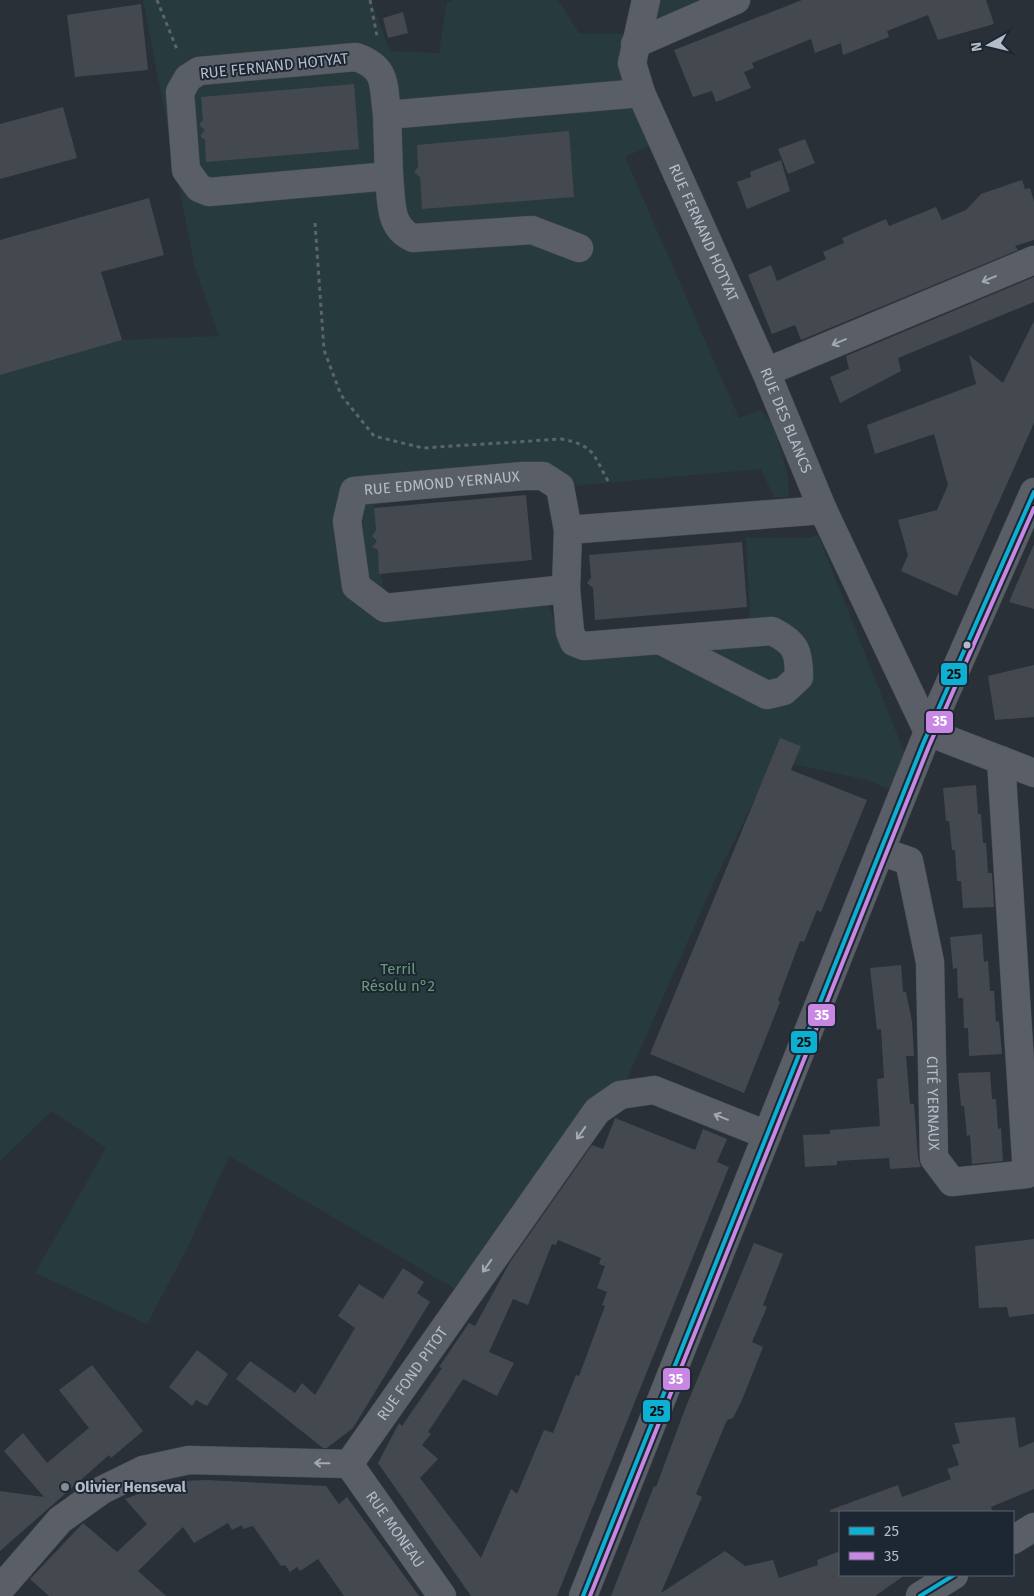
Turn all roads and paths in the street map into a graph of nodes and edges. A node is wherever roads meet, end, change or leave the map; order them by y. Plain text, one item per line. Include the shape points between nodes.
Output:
1 (157, 0) edge
2 (370, 0) edge
3 (646, 0) edge
4 (736, 0) edge
5 (379, 43) dead end
6 (635, 44) junction
7 (188, 78) junction
8 (641, 93) junction
9 (387, 115) junction
10 (389, 176) junction
11 (315, 222) dead end
12 (579, 248) dead end
13 (1034, 260) edge
14 (766, 372) junction
15 (608, 481) dead end
16 (1034, 492) edge
17 (823, 510) junction
18 (568, 530) junction
19 (566, 590) junction
20 (660, 640) dead end
21 (928, 732) junction
22 (1001, 760) junction
23 (1034, 773) edge
24 (880, 851) junction
25 (767, 1135) junction
26 (349, 1464) junction
27 (1034, 1528) edge
28 (1014, 1539) edge
29 (952, 1576) edge
30 (0, 1589) edge
31 (442, 1596) edge
32 (583, 1596) edge
33 (920, 1596) edge

1 - 7 path
2 - 5 path
3 - 6 street, RUE FERNAND HOTYAT
4 - 6 street
6 - 8 street, RUE FERNAND HOTYAT via 632,63
7 - 9 street, RUE FERNAND HOTYAT via 199,71 356,57 376,66 381,75
7 - 10 street, RUE FERNAND HOTYAT via 180,92 186,170 199,188 209,192
8 - 9 street
8 - 14 street, RUE FERNAND HOTYAT
9 - 10 street, RUE FERNAND HOTYAT
10 - 12 street, RUE FERNAND HOTYAT via 394,221 402,233 413,238 532,230
11 - 15 path via 324,350 340,395 374,436 423,448 561,439 581,443 592,452
13 -> 14 street, RUE DES BLANCS
14 - 17 street, RUE DES BLANCS
16 - 21 street
17 - 18 street
17 - 21 street, RUE DES BLANCS
18 - 19 street, RUE EDMOND YERNAUX
18 - 19 street, RUE EDMOND YERNAUX via 560,486 543,476 354,491 347,521 356,586 385,608
19 - 20 street, RUE EDMOND YERNAUX via 574,642 584,646
21 - 22 street
21 - 24 street
22 - 23 street
22 - 24 street, CITÉ YERNAUX via 1027,1174 952,1182 934,1158 930,962 909,861
24 - 25 street
25 -> 26 street, RUE FOND PITOT via 654,1090 620,1096 597,1110
25 - 32 street
26 -> 30 street via 190,1460 143,1470 102,1490 60,1520
26 - 31 street, RUE MONEAU
27 - 28 street
29 - 33 street

